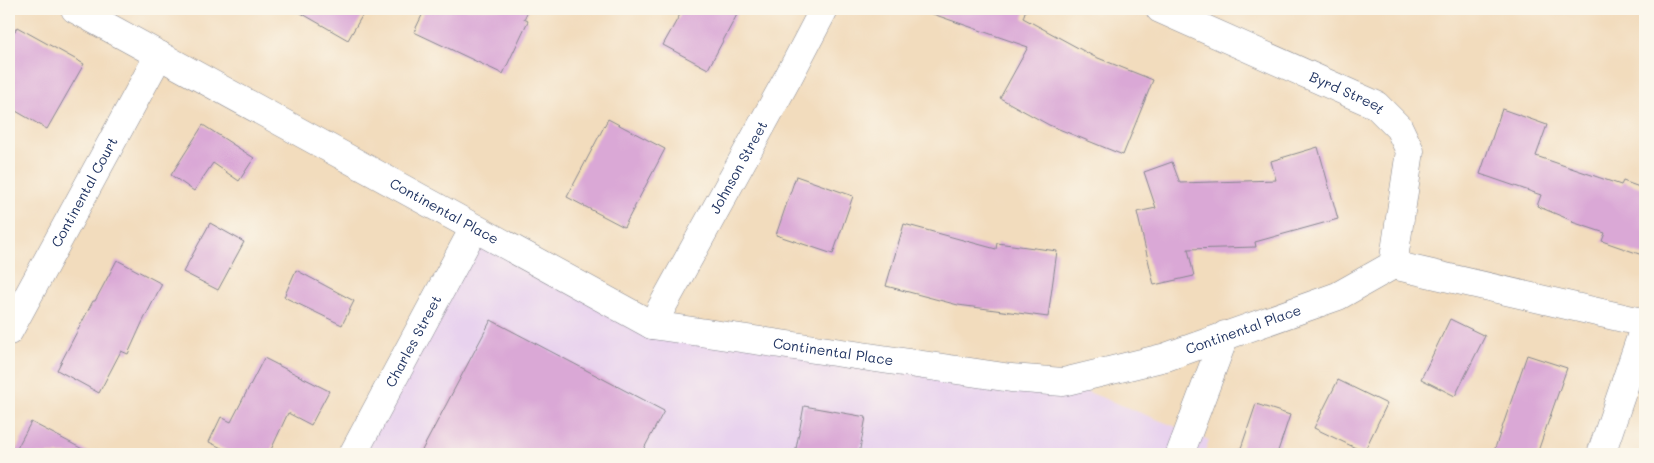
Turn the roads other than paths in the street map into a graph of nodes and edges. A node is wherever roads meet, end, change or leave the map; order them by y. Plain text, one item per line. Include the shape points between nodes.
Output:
1 (75, 9) edge
2 (824, 9) edge
3 (1160, 9) edge
4 (159, 54) junction
5 (474, 228) junction
6 (1394, 265) junction
7 (1645, 324) edge
8 (652, 325) junction
9 (9, 331) edge
10 (1225, 335) junction
11 (353, 454) edge
12 (1180, 454) edge
13 (1601, 454) edge

1 - 4 street, Continental Place
2 - 8 street, Johnson Street
3 - 6 street, Byrd Street via 1376,105 1399,128 1410,151
4 - 5 street, Continental Place
4 - 9 street, Continental Court
5 - 8 street, Continental Place
5 - 11 street, Charles Street
6 - 7 street
6 - 10 street, Continental Place via 1338,296
7 - 13 street
8 - 10 street, Continental Place via 1011,378 1063,382 1166,356
10 - 12 street

